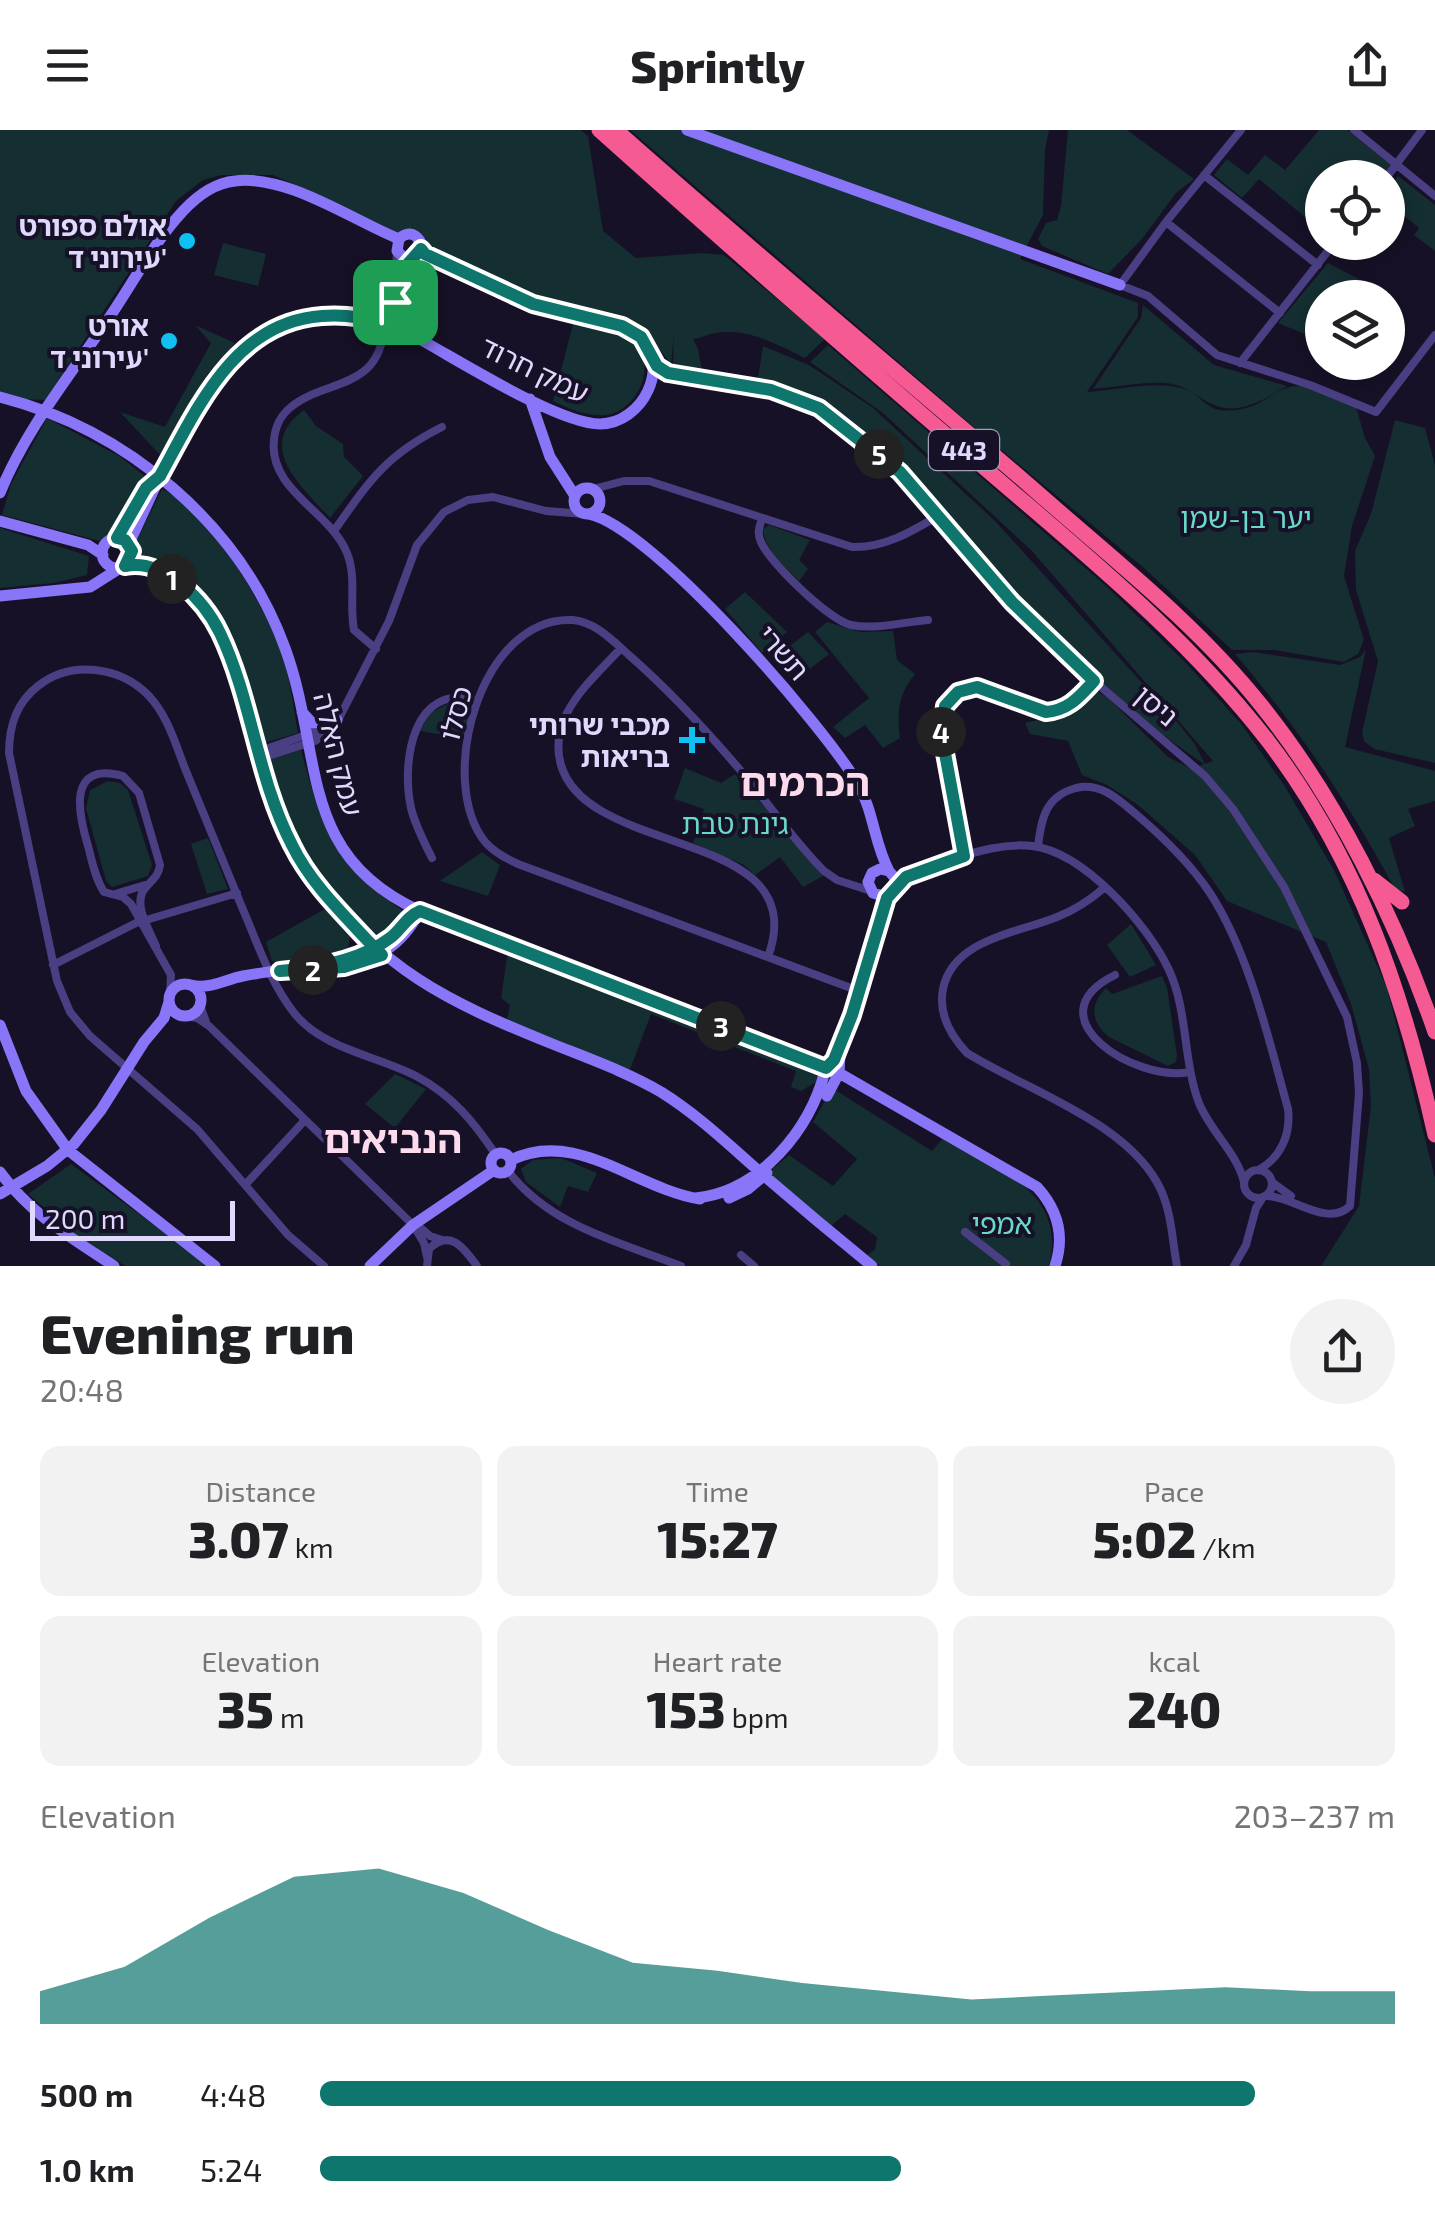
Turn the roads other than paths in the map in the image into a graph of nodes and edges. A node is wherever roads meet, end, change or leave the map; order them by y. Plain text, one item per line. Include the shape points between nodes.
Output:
1 (599, 130) edge
2 (616, 130) edge
3 (687, 130) edge
4 (1242, 130) edge
5 (1354, 130) edge
6 (1422, 130) edge
7 (1391, 160) edge
8 (1399, 160) edge
9 (1405, 171) edge
10 (1204, 175) junction
11 (1435, 196) edge
12 (1166, 222) junction
13 (398, 245) junction
14 (418, 253) junction
15 (1322, 260) edge
16 (1318, 265) junction
17 (1120, 285) junction
18 (381, 312) junction
19 (1280, 313) junction
20 (396, 314) junction
21 (384, 331) junction
22 (1435, 335) edge
23 (652, 359) junction
24 (1240, 363) junction
25 (682, 377) junction
26 (650, 386) junction
27 (0, 397) edge
28 (530, 399) junction
29 (46, 412) junction
30 (559, 414) junction
31 (442, 427) dead end
32 (542, 432) junction
33 (563, 475) junction
34 (160, 476) junction
35 (0, 492) edge
36 (596, 494) junction
37 (575, 498) junction
38 (557, 512) junction
39 (587, 514) junction
40 (938, 516) junction
41 (762, 519) junction
42 (0, 522) edge
43 (611, 523) junction
44 (334, 530) junction
45 (117, 538) junction
46 (131, 547) junction
47 (104, 558) junction
48 (122, 567) junction
49 (65, 591) junction
50 (0, 596) edge
51 (928, 620) dead end
52 (621, 648) junction
53 (376, 649) junction
54 (1094, 681) junction
55 (478, 701) junction
56 (301, 710) junction
57 (0, 713) edge
58 (340, 716) junction
59 (12, 720) junction
60 (307, 740) junction
61 (258, 756) junction
62 (878, 844) junction
63 (1038, 846) junction
64 (964, 856) junction
65 (432, 858) dead end
66 (1359, 861) junction
67 (890, 872) junction
68 (914, 873) junction
69 (870, 875) junction
70 (153, 882) junction
71 (844, 883) junction
72 (1104, 888) junction
73 (893, 891) junction
74 (236, 893) junction
75 (873, 893) junction
76 (111, 895) junction
77 (1402, 902) dead end
78 (420, 911) junction
79 (882, 918) junction
80 (142, 920) junction
81 (356, 928) junction
82 (378, 951) junction
83 (346, 958) junction
84 (768, 958) junction
85 (53, 966) junction
86 (169, 972) junction
87 (275, 972) junction
88 (1115, 976) dead end
89 (223, 981) junction
90 (190, 985) junction
91 (859, 991) junction
92 (170, 998) junction
93 (201, 1004) junction
94 (184, 1016) junction
95 (160, 1023) junction
96 (0, 1025) edge
97 (209, 1026) junction
98 (1435, 1032) edge
99 (127, 1070) junction
100 (832, 1071) junction
101 (1190, 1072) junction
102 (305, 1120) junction
103 (46, 1122) junction
104 (90, 1128) junction
105 (1435, 1134) edge
106 (736, 1150) junction
107 (70, 1152) junction
108 (496, 1155) joint
109 (1274, 1158) junction
110 (1237, 1165) junction
111 (504, 1167) junction
112 (89, 1170) junction
113 (1255, 1170) junction
114 (0, 1172) edge
115 (762, 1178) junction
116 (1272, 1181) junction
117 (1244, 1182) junction
118 (246, 1184) junction
119 (1353, 1185) junction
120 (736, 1186) junction
121 (7, 1194) edge
122 (1250, 1196) junction
123 (1265, 1197) junction
124 (696, 1198) junction
125 (1254, 1214) junction
126 (414, 1224) junction
127 (965, 1232) dead end
128 (442, 1240) junction
129 (852, 1250) junction
130 (742, 1255) dead end
131 (427, 1262) edge
132 (1006, 1264) dead end
133 (1234, 1265) edge
134 (114, 1266) edge
135 (215, 1266) edge
136 (324, 1266) edge
137 (370, 1266) edge
138 (478, 1266) edge
139 (681, 1266) edge
140 (754, 1266) edge
141 (856, 1266) edge
142 (872, 1266) edge
143 (1056, 1266) edge
144 (1178, 1266) edge

1 - 105 highway, 443 via 1136,599 1213,675 1304,794 1363,901 1400,996
2 - 66 highway, 443 via 1180,617 1286,738
3 - 17 street
4 - 10 street
5 - 7 street
6 - 8 street
9 - 11 street
10 - 12 street
10 - 16 street
12 - 17 street
12 - 19 street
13 - 14 street via 403,258
13 - 14 street via 406,234 414,235
13 - 18 street
13 - 29 street via 286,187 246,180 216,186 172,226
14 - 20 street via 404,272
14 - 23 street, עמק חרוד via 533,304 622,326 641,337
15 - 16 street
16 - 19 street
17 - 24 street via 1148,296 1217,356
18 - 20 street
18 - 21 street via 376,318
19 - 24 street
20 - 21 street via 400,322
21 - 28 street, עמק חרוד via 414,336
21 - 34 street, עמק חרוד via 360,317 306,318 248,344 208,393
21 - 44 street via 381,349 356,378 291,406 274,434 283,478
22 - 24 street via 1376,412
23 - 25 street, ניסן
23 - 26 street
25 - 26 street, ניסן
25 - 40 street, ניסן via 771,390 819,408 900,472
26 - 30 street, עמק חרוד via 636,409 610,423
27 - 29 street, עמק האלה
28 - 30 street, עמק חרוד
28 - 32 street
29 - 34 street, עמק האלה via 99,436
29 - 35 street
30 - 32 street via 550,416
31 - 44 street via 389,459
32 - 33 street
33 - 36 street
33 - 37 street
34 - 45 street
34 - 46 street
34 - 56 street, עמק האלה via 220,538 262,598 287,651
36 - 37 street via 580,490
36 - 39 street via 597,510
36 - 41 street via 618,483 648,481
36 - 43 street, תשרי
37 - 38 street via 568,510
37 - 39 street
38 - 39 street
38 - 53 street via 493,498 444,512 418,544
39 - 43 street, תשרי
40 - 41 street via 865,548
40 - 54 street, ניסן via 1012,602
41 - 51 street via 764,548 832,616 865,626
42 - 47 street via 88,545
43 - 62 street, תשרי via 702,599 828,739 861,790
44 - 53 street via 352,573 354,630
45 - 46 street
45 - 47 street via 105,546
46 - 48 street via 131,560
47 - 48 street
47 - 49 street via 95,576
48 - 49 street via 97,584
48 - 61 street via 142,564 160,571 207,611 229,657
49 - 50 street
52 - 55 street, כסלו via 581,621 544,624 510,646
52 - 71 street, כסלו via 684,704 819,866
52 - 84 street via 565,715 558,750 563,772 605,814 746,874 765,894 773,916
53 - 58 street
54 - 64 street via 1058,711 977,687 950,698 940,727
54 - 119 street, ניסן via 1205,776 1284,887 1342,1004 1355,1048
55 - 65 street via 441,700 413,741 409,795
55 - 84 street, כסלו via 466,796 477,828 496,852
56 - 58 street via 312,722
56 - 60 street, עמק האלה
57 - 59 street
58 - 60 street via 329,732
59 - 74 street via 37,687 69,672 105,671 141,689 164,718
59 - 85 street via 10,770
60 - 61 street
60 - 78 street, עמק האלה via 324,810 344,852 371,883
61 - 81 street via 292,847
62 - 67 street, תשרי
62 - 69 street, תשרי
63 - 64 street
63 - 72 street via 1066,857
63 - 109 street via 1050,802 1071,790 1096,788 1154,829 1208,891 1242,959 1288,1109 1288,1132
64 - 68 street
66 - 77 highway
66 - 98 highway, 443
67 - 68 street
67 - 69 street
67 - 73 street
68 - 73 street
69 - 71 street
69 - 75 street
70 - 76 street
70 - 76 street via 160,864 138,793 123,776 101,774 84,785 78,808 98,883
70 - 80 street via 140,900
71 - 75 street, כסלו
72 - 101 street via 1138,922 1170,972
72 - 144 street via 1077,908 961,958 944,986 945,1021 967,1053 1140,1157 1167,1207
73 - 75 street
73 - 79 street
74 - 80 street
74 - 87 street
75 - 79 street
76 - 80 street via 127,900
78 - 82 street
78 - 100 street, עמק האלה
79 - 91 street
80 - 85 street
80 - 86 street
81 - 82 street
81 - 83 street via 357,944
82 - 83 street
82 - 87 street via 344,967
82 - 106 street via 446,997 660,1091
83 - 87 street
84 - 91 street, כסלו
85 - 99 street via 70,1012
86 - 90 street
86 - 92 street
87 - 89 street
87 - 108 street via 301,1021 436,1088
88 - 101 street via 1086,1002 1084,1020 1094,1040 1153,1072
89 - 90 street
89 - 93 street
90 - 92 street via 178,986
90 - 93 street
91 - 100 street
92 - 94 street via 175,1013
92 - 95 street
93 - 94 street
93 - 97 street
94 - 95 street
94 - 97 street
95 - 99 street
96 - 103 street
97 - 102 street
99 - 104 street
99 - 118 street via 197,1129
100 - 115 street via 813,1122
100 - 143 street, עמק האלה via 1038,1187 1059,1225
101 - 110 street via 1204,1115
102 - 118 street
102 - 126 street
103 - 104 street via 67,1133
103 - 107 street
104 - 107 street
104 - 112 street via 84,1156
106 - 115 street
106 - 120 street via 744,1173
107 - 112 street
107 - 121 street
108 - 111 street via 504,1154
109 - 113 street
109 - 116 street
110 - 113 street
110 - 117 street
111 - 124 street via 534,1150 567,1151
111 - 126 street
111 - 139 street via 556,1216
112 - 135 street
113 - 116 street
113 - 117 street
114 - 121 street
115 - 120 street
115 - 124 street via 728,1198
115 - 129 street
116 - 119 street via 1288,1195 1331,1210 1346,1205
116 - 123 street
117 - 122 street
118 - 136 street
119 - 123 street via 1350,1206 1337,1215
120 - 124 street
121 - 134 street
122 - 123 street
122 - 125 street
123 - 125 street
125 - 133 street
126 - 128 street
126 - 131 street
126 - 137 street
127 - 132 street
128 - 131 street
128 - 138 street via 460,1243
129 - 141 street
129 - 142 street
130 - 140 street

